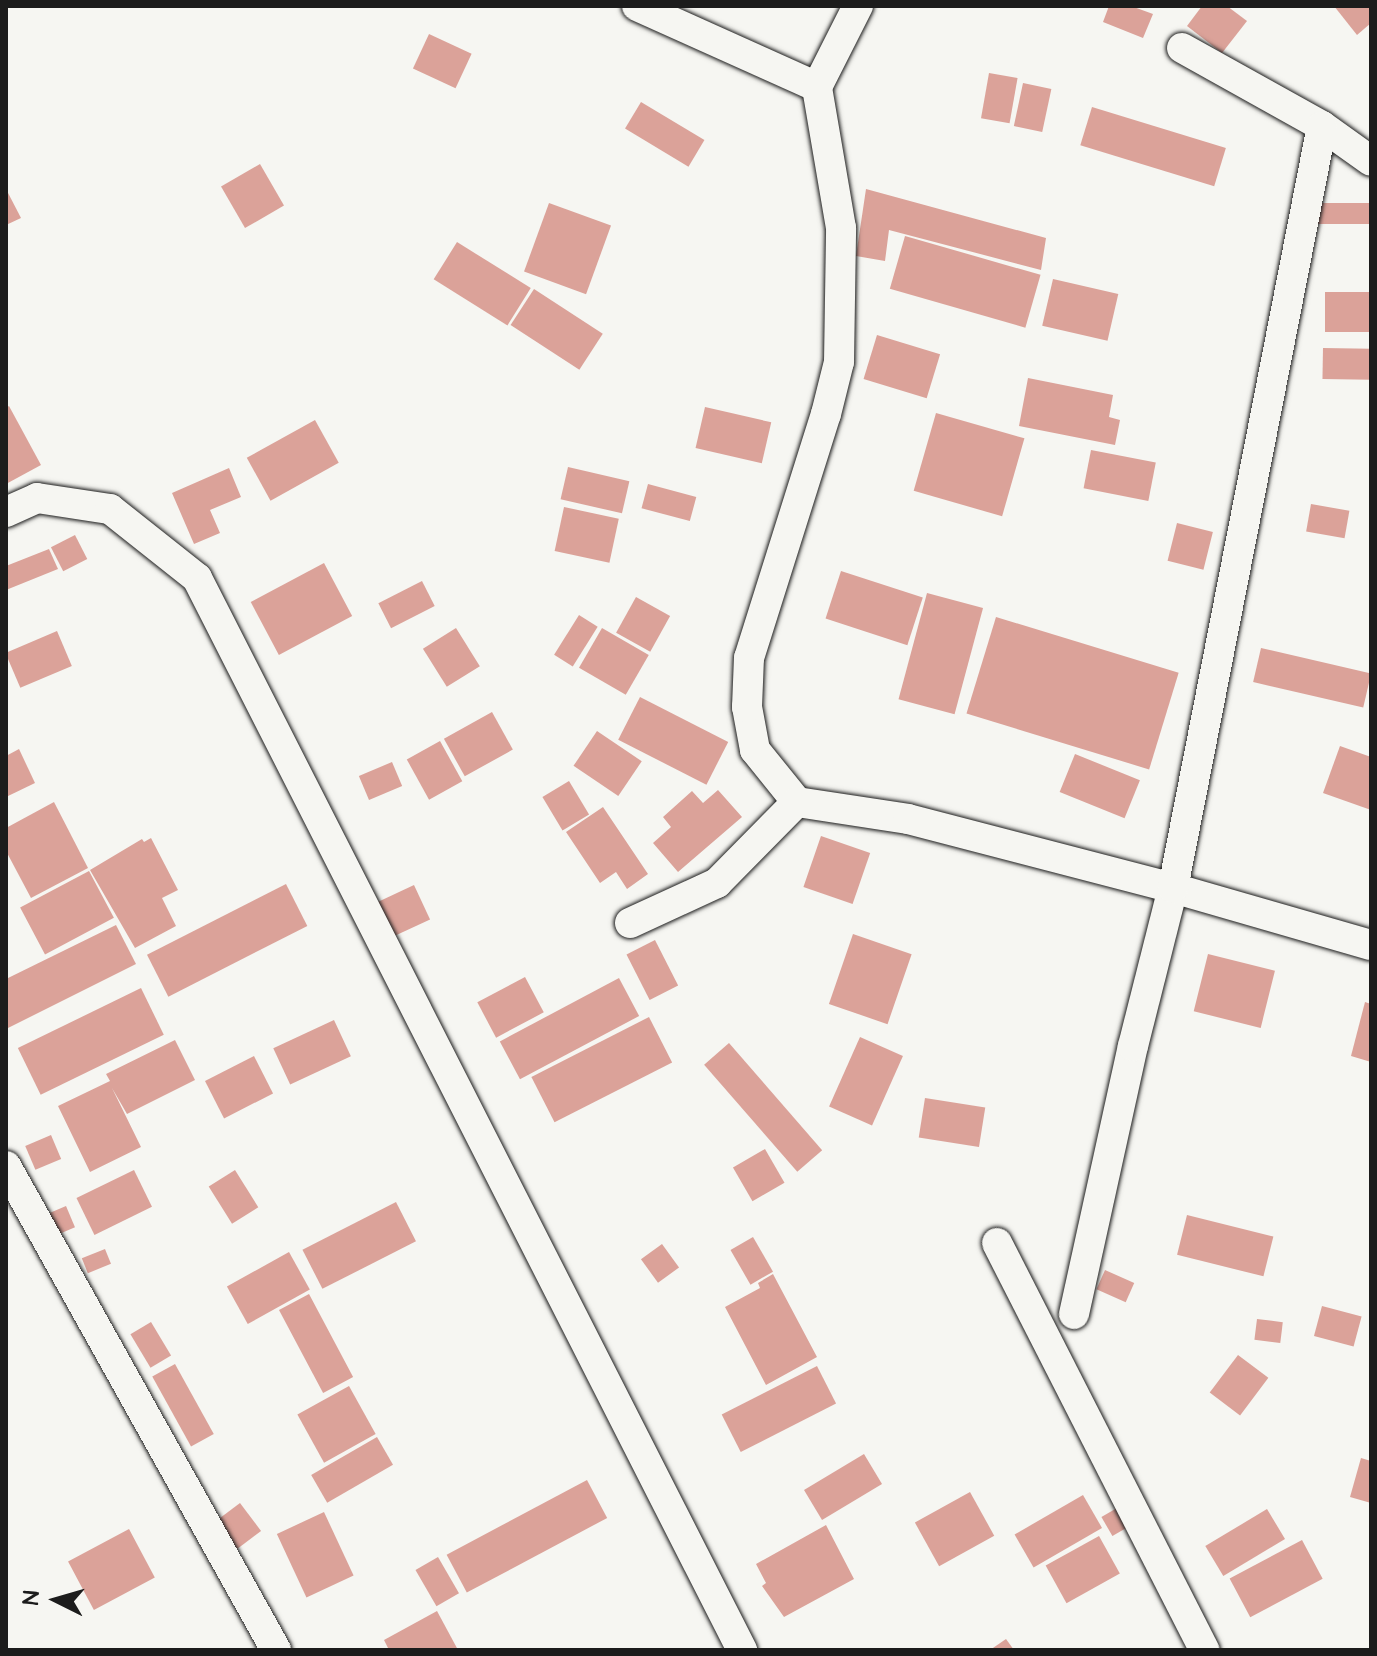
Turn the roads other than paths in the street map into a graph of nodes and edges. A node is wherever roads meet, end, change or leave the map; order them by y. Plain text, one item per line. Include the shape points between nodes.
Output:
1 (637, 6) edge
2 (858, 6) edge
3 (1182, 48) dead end
4 (817, 87) junction
5 (1322, 126) junction
6 (1371, 161) edge
7 (6, 512) edge
8 (797, 802) junction
9 (1173, 888) junction
10 (630, 923) dead end
11 (1371, 945) edge
12 (6, 1166) edge
13 (997, 1243) dead end
14 (1074, 1314) dead end
15 (276, 1650) edge
16 (742, 1650) edge
17 (1204, 1650) edge

1 - 4 street
2 - 4 street
3 - 5 street
4 - 8 street via 841,228 839,362 749,658 747,707 755,750
5 - 6 street
5 - 9 street
7 - 16 street via 37,498 110,509 197,578
8 - 9 street via 908,819
8 - 10 street via 717,883
9 - 11 street
9 - 14 street
12 - 15 street
13 - 17 street

